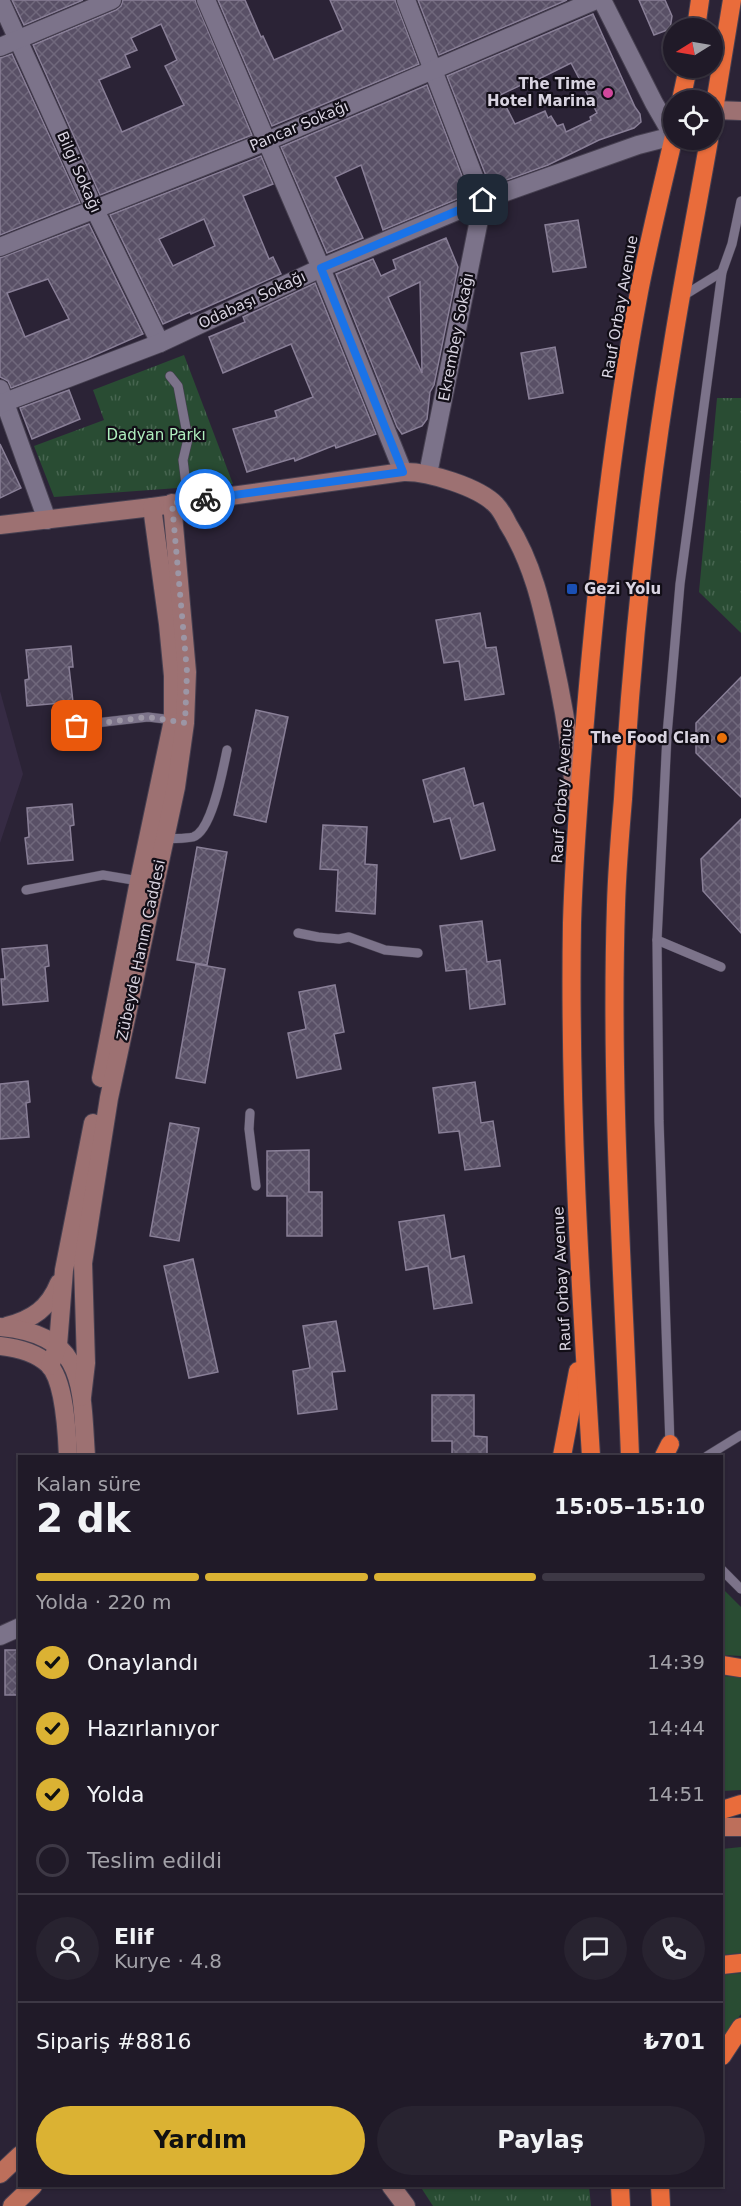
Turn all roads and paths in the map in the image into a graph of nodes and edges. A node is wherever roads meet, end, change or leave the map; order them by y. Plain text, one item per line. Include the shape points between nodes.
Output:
1 (0, 0) edge
2 (111, 0) edge
3 (206, 0) edge
4 (406, 0) edge
5 (596, 0) edge
6 (602, 0) edge
7 (700, 0) edge
8 (732, 0) edge
9 (697, 18) edge
10 (19, 39) junction
11 (0, 47) edge
12 (433, 68) junction
13 (718, 90) edge
14 (741, 111) edge
15 (723, 114) edge
16 (663, 118) edge
17 (663, 139) edge
18 (267, 141) junction
19 (671, 150) edge
20 (707, 150) edge
21 (483, 200) junction
22 (741, 201) edge
23 (94, 208) junction
24 (738, 231) edge
25 (0, 247) edge
26 (321, 268) junction
27 (722, 272) junction
28 (681, 297) junction
29 (160, 344) junction
30 (170, 376) dead end
31 (2, 398) edge
32 (403, 472) junction
33 (428, 474) junction
34 (180, 502) junction
35 (152, 507) junction
36 (47, 520) junction
37 (0, 525) edge
38 (176, 624) junction
39 (179, 722) junction
40 (62, 727) dead end
41 (227, 750) dead end
42 (576, 828) junction
43 (165, 839) junction
44 (139, 881) junction
45 (26, 890) dead end
46 (298, 933) dead end
47 (657, 940) junction
48 (418, 953) dead end
49 (721, 967) dead end
50 (250, 1113) dead end
51 (256, 1186) dead end
52 (64, 1270) junction
53 (1, 1327) edge
54 (584, 1340) junction
55 (58, 1345) junction
56 (0, 1346) edge
57 (50, 1366) junction
58 (82, 1397) junction
59 (741, 1435) edge
60 (668, 1452) edge
61 (68, 1455) edge
62 (86, 1455) edge
63 (562, 1455) edge
64 (591, 1455) edge
65 (630, 1455) edge
66 (709, 1455) edge
67 (723, 1571) edge
68 (741, 1588) edge
69 (723, 1665) edge
70 (741, 1668) edge
71 (741, 1804) edge
72 (741, 1809) edge
73 (723, 1810) edge
74 (723, 1810) edge
75 (723, 1827) edge
76 (741, 1827) edge
77 (741, 1963) edge
78 (723, 1965) edge
79 (741, 2027) edge
80 (723, 2054) edge
81 (18, 2157) edge
82 (0, 2174) edge
83 (32, 2187) edge
84 (392, 2187) edge
85 (12, 2206) edge
86 (406, 2206) edge

1 - 10 street, Bilgi Sokağı
2 - 10 street
3 - 18 street
4 - 12 street
5 - 12 street, Pancar Sokağı
6 - 16 street
7 - 9 highway
8 - 13 highway
10 - 11 street
10 - 23 street, Bilgi Sokağı
12 - 18 street, Pancar Sokağı
12 - 21 street
14 - 15 main road
17 - 21 street, Odabaşı Sokağı
18 - 23 street, Pancar Sokağı
18 - 26 street
19 - 42 highway, Rauf Orbay Avenue via 639,292 615,444
20 - 28 highway
21 - 26 street, Odabaşı Sokağı
21 - 33 street, Ekrembey Sokağı
22 - 24 lane
23 - 25 street, Pancar Sokağı
23 - 29 street, Bilgi Sokağı
24 - 27 lane
26 - 29 street, Odabaşı Sokağı
26 - 32 street
27 - 28 lane
27 - 47 lane via 680,584 667,735
28 - 65 highway via 643,559 616,901 615,1094
29 - 31 street, Odabaşı Sokağı
30 - 34 lane via 177,386 188,440
31 - 36 street
32 - 33 main road
32 - 34 main road
33 - 42 main road via 481,494 496,505 527,557 545,619 567,729
34 - 35 main road
34 - 38 main road, Zübeyde Hanım Caddesi
35 - 36 main road
35 - 38 main road, Zübeyde Hanım Caddesi
36 - 37 main road
38 - 39 main road, Zübeyde Hanım Caddesi via 173,676
39 - 40 lane via 148,717
39 - 43 main road, Zübeyde Hanım Caddesi via 176,787
39 - 44 main road, Zübeyde Hanım Caddesi
41 - 43 lane via 213,810 199,833
42 - 54 highway, Rauf Orbay Avenue via 572,1030
43 - 58 main road, Zübeyde Hanım Caddesi via 109,1098 83,1263 86,1363
44 - 45 lane via 103,875
44 - 52 main road, Zübeyde Hanım Caddesi
46 - 48 lane via 318,938 349,937 385,950
47 - 49 lane
47 - 60 lane
50 - 51 lane
52 - 53 main road via 51,1301 42,1310 22,1322
52 - 55 main road
53 - 55 main road via 34,1333
54 - 63 highway
54 - 64 highway, Rauf Orbay Avenue
55 - 57 main road
55 - 58 main road, Zübeyde Hanım Caddesi via 69,1357
56 - 57 main road via 30,1352
57 - 61 main road via 62,1400
58 - 62 main road, Zübeyde Hanım Caddesi
59 - 66 lane
67 - 68 lane
69 - 70 highway
71 - 73 highway
72 - 74 main road
75 - 76 main road
77 - 78 highway
79 - 80 highway
81 - 82 main road
83 - 85 main road
84 - 86 main road

